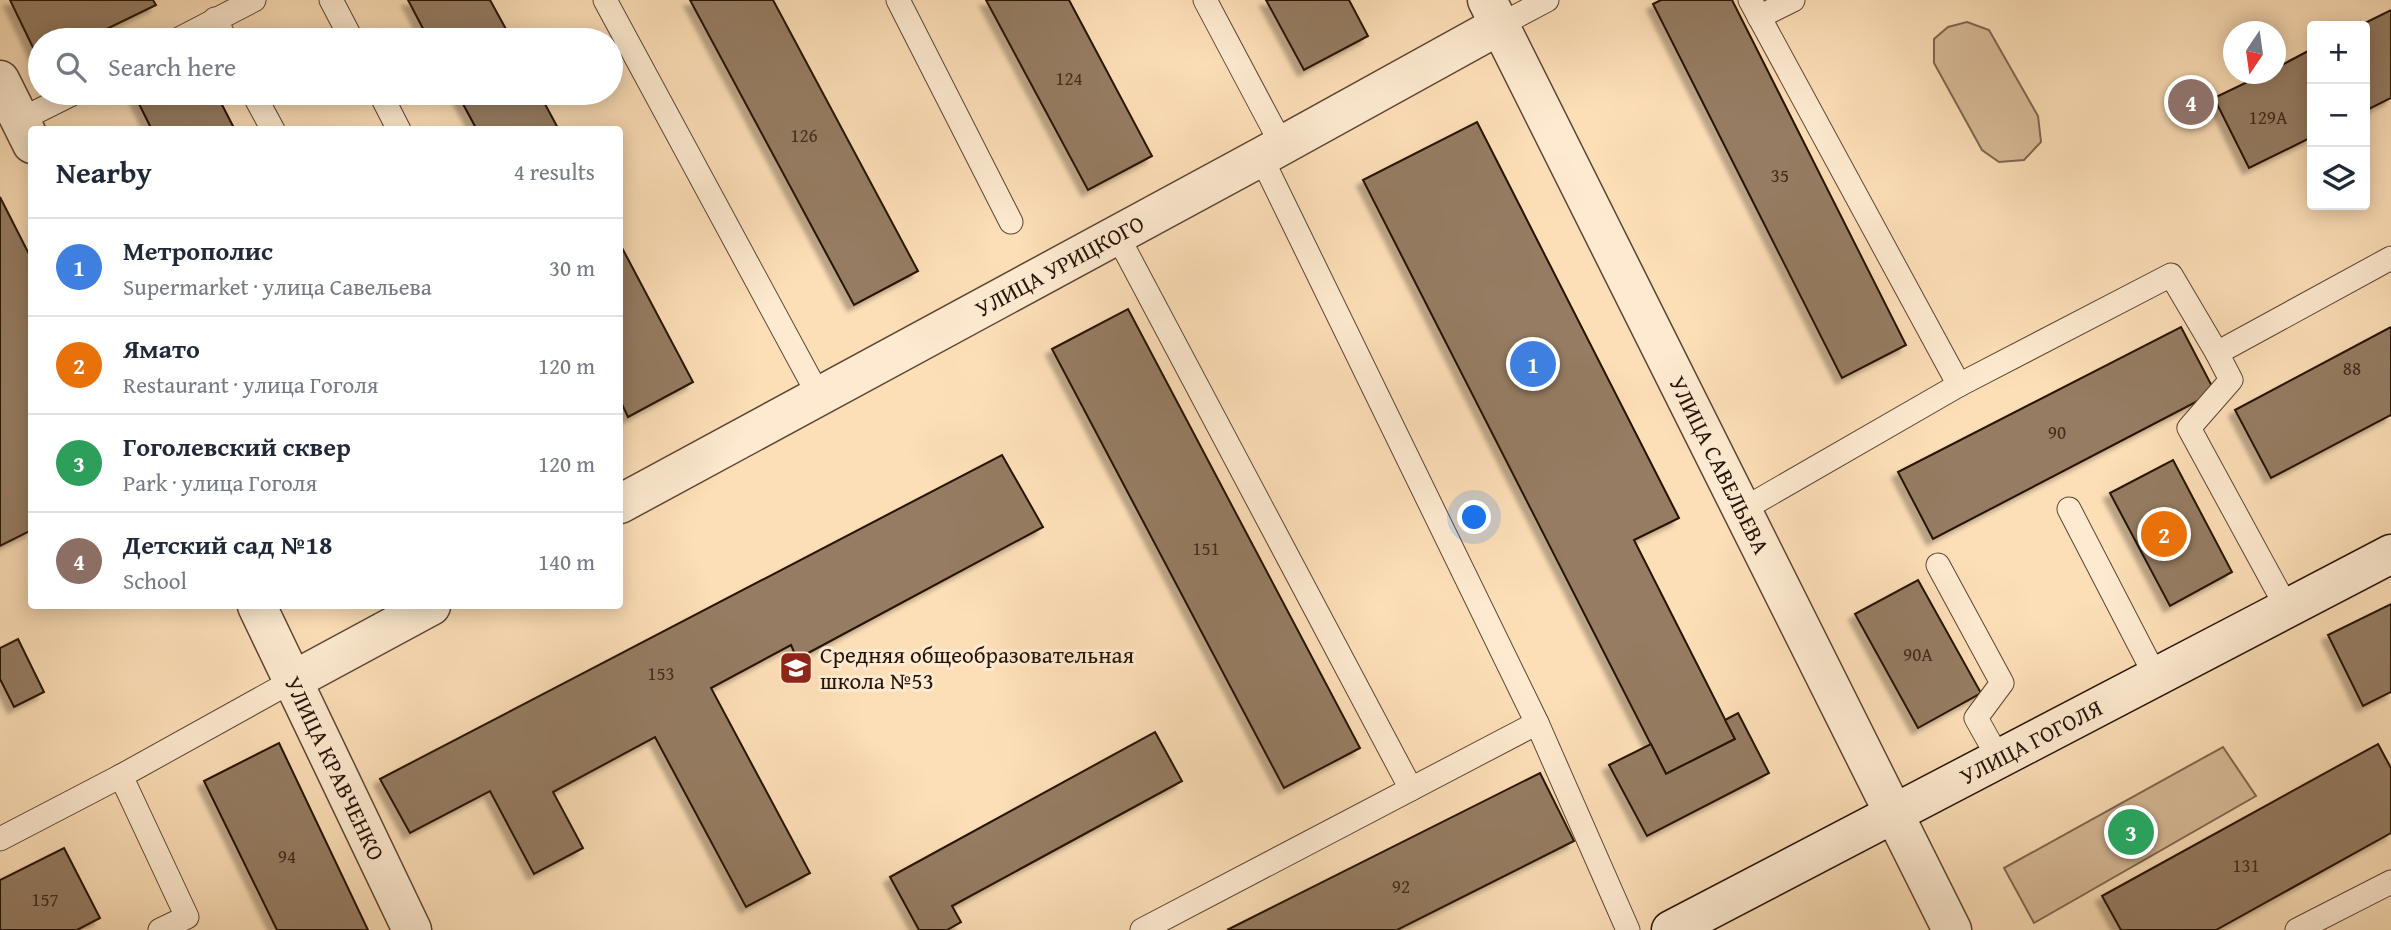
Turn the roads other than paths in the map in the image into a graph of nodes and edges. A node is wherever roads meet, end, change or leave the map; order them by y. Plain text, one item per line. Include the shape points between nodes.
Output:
1 (254, 0) edge
2 (331, 0) edge
3 (605, 0) edge
4 (898, 0) edge
5 (1205, 0) edge
6 (1547, 0) edge
7 (1793, 0) edge
8 (1755, 9) edge
9 (1493, 13) edge
10 (215, 19) junction
11 (199, 28) edge
12 (220, 28) edge
13 (346, 28) edge
14 (620, 28) edge
15 (623, 33) edge
16 (0, 80) edge
17 (59, 105) edge
18 (259, 105) edge
19 (386, 105) edge
20 (33, 126) edge
21 (271, 126) edge
22 (397, 126) edge
23 (26, 132) edge
24 (1272, 151) junction
25 (1011, 222) dead end
26 (1116, 235) junction
27 (2391, 258) edge
28 (2217, 353) junction
29 (1959, 385) junction
30 (819, 396) junction
31 (623, 502) edge
32 (2069, 509) dead end
33 (1742, 510) junction
34 (2391, 554) edge
35 (1938, 565) dead end
36 (2287, 608) junction
37 (258, 609) edge
38 (425, 609) edge
39 (2156, 677) junction
40 (294, 680) junction
41 (1537, 723) junction
42 (1999, 759) junction
43 (121, 776) junction
44 (1411, 789) junction
45 (1894, 814) junction
46 (0, 839) edge
47 (2391, 882) edge
48 (190, 923) edge
49 (160, 930) edge
50 (412, 930) edge
51 (1142, 930) edge
52 (1628, 930) edge
53 (1671, 930) edge
54 (1952, 930) edge
55 (2297, 930) edge

1 - 10 lane
2 - 13 lane
3 - 14 lane
4 - 25 lane
5 - 24 lane
6 - 9 lane
7 - 8 lane
8 - 29 lane
9 - 24 street, УЛИЦА УРИЦКОГО
9 - 33 street, УЛИЦА САВЕЛЬЕВА
10 - 11 lane
10 - 12 lane
15 - 30 lane
16 - 23 street
17 - 20 lane
18 - 21 lane
19 - 22 lane
24 - 26 street, УЛИЦА УРИЦКОГО
24 - 41 lane
26 - 30 street, УЛИЦА УРИЦКОГО
26 - 44 lane
27 - 28 lane
28 - 29 lane via 2171,275
28 - 36 lane via 2231,380 2189,428
29 - 33 lane
30 - 31 street, УЛИЦА УРИЦКОГО
32 - 39 lane
33 - 45 street, УЛИЦА САВЕЛЬЕВА
34 - 36 street, УЛИЦА ГОГОЛЯ
35 - 42 lane via 2002,683 1976,718
36 - 39 street, УЛИЦА ГОГОЛЯ
37 - 40 street, УЛИЦА КРАВЧЕНКО
38 - 40 street
39 - 42 street, УЛИЦА ГОГОЛЯ
40 - 43 lane
40 - 50 street, УЛИЦА КРАВЧЕНКО
41 - 44 lane
41 - 52 lane
42 - 45 street, УЛИЦА ГОГОЛЯ
43 - 46 lane
43 - 48 lane
44 - 51 lane
45 - 53 street, УЛИЦА ГОГОЛЯ
45 - 54 street, УЛИЦА САВЕЛЬЕВА
47 - 55 lane
48 - 49 lane

